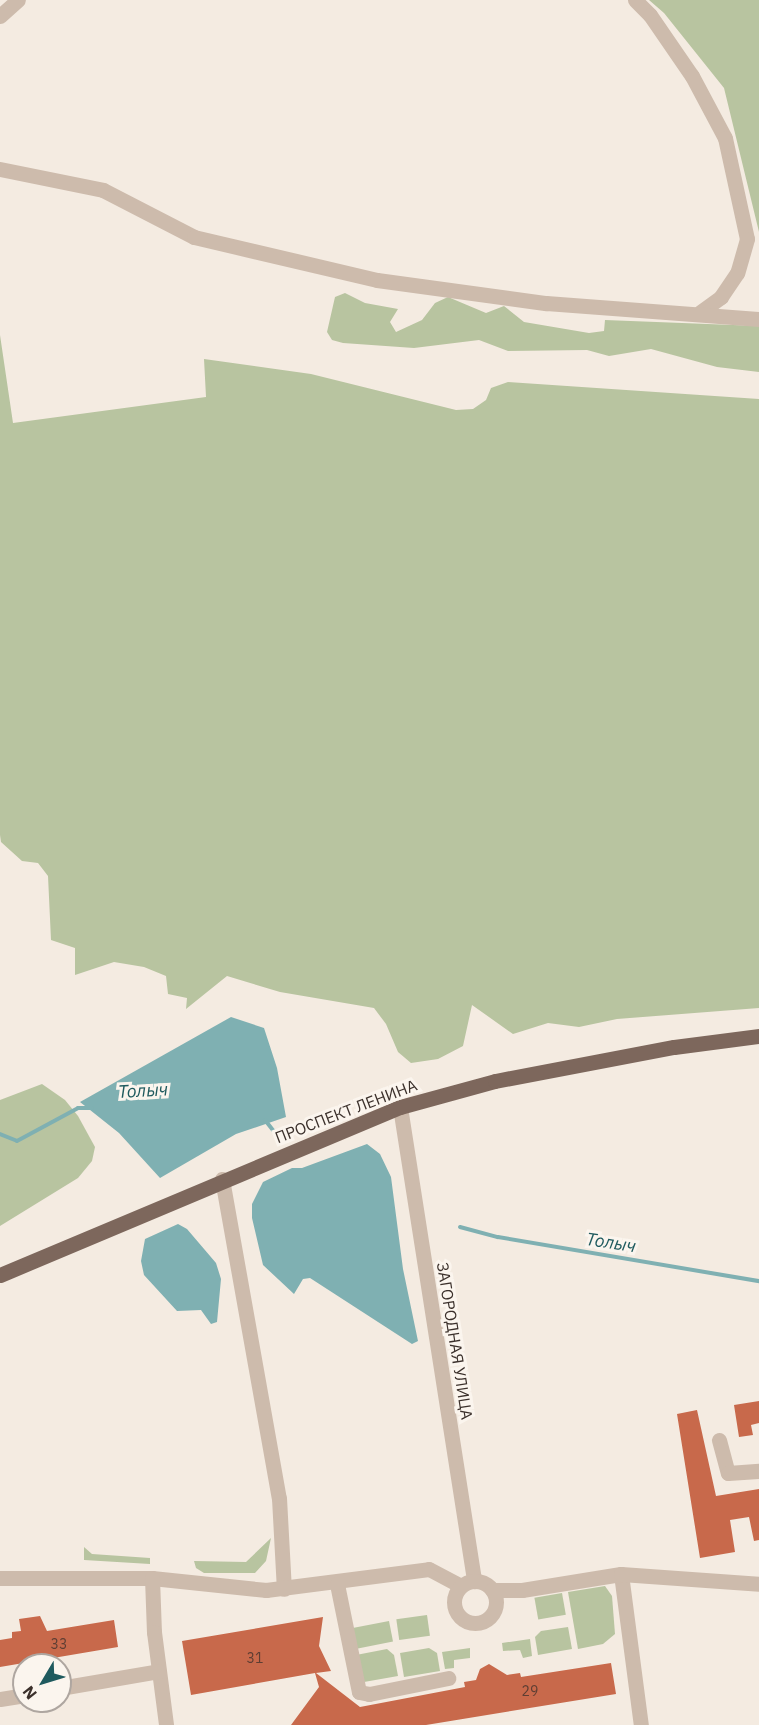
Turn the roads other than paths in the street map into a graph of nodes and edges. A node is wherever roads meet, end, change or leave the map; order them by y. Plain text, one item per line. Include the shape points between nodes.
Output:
1 (18, 0) edge
2 (635, 0) edge
3 (0, 16) edge
4 (0, 169) edge
5 (700, 312) junction
6 (759, 319) edge
7 (759, 1036) edge
8 (400, 1107) junction
9 (222, 1179) junction
10 (0, 1275) edge
11 (719, 1440) dead end
12 (759, 1471) edge
13 (621, 1574) junction
14 (0, 1578) edge
15 (152, 1578) junction
16 (468, 1583) junction
17 (337, 1584) junction
18 (759, 1584) edge
19 (284, 1589) junction
20 (492, 1590) junction
21 (159, 1671) junction
22 (448, 1678) dead end
23 (72, 1686) edge
24 (166, 1725) edge
25 (640, 1725) edge

1 - 3 street
2 - 5 street via 692,76 725,138 747,239 737,273 721,297
4 - 5 street via 103,190 194,237 377,280 546,303
5 - 6 street
7 - 8 main road, ПРОСПЕКТ ЛЕНИНА via 674,1047 495,1081
8 - 9 main road, ПРОСПЕКТ ЛЕНИНА
8 - 16 street, ЗАГОРОДНАЯ УЛИЦА
9 - 10 main road, ПРОСПЕКТ ЛЕНИНА
9 - 19 street via 279,1498
11 - 12 street via 728,1473
13 - 18 street
13 - 20 street via 522,1590
13 - 25 street
14 - 15 street
15 - 19 street
15 - 21 street
16 - 17 street via 429,1569
16 - 20 street
16 - 20 street via 454,1604 459,1616 471,1623 490,1616 496,1603
17 - 19 street
17 - 22 street via 359,1692 369,1694
21 - 23 street
21 - 24 street

